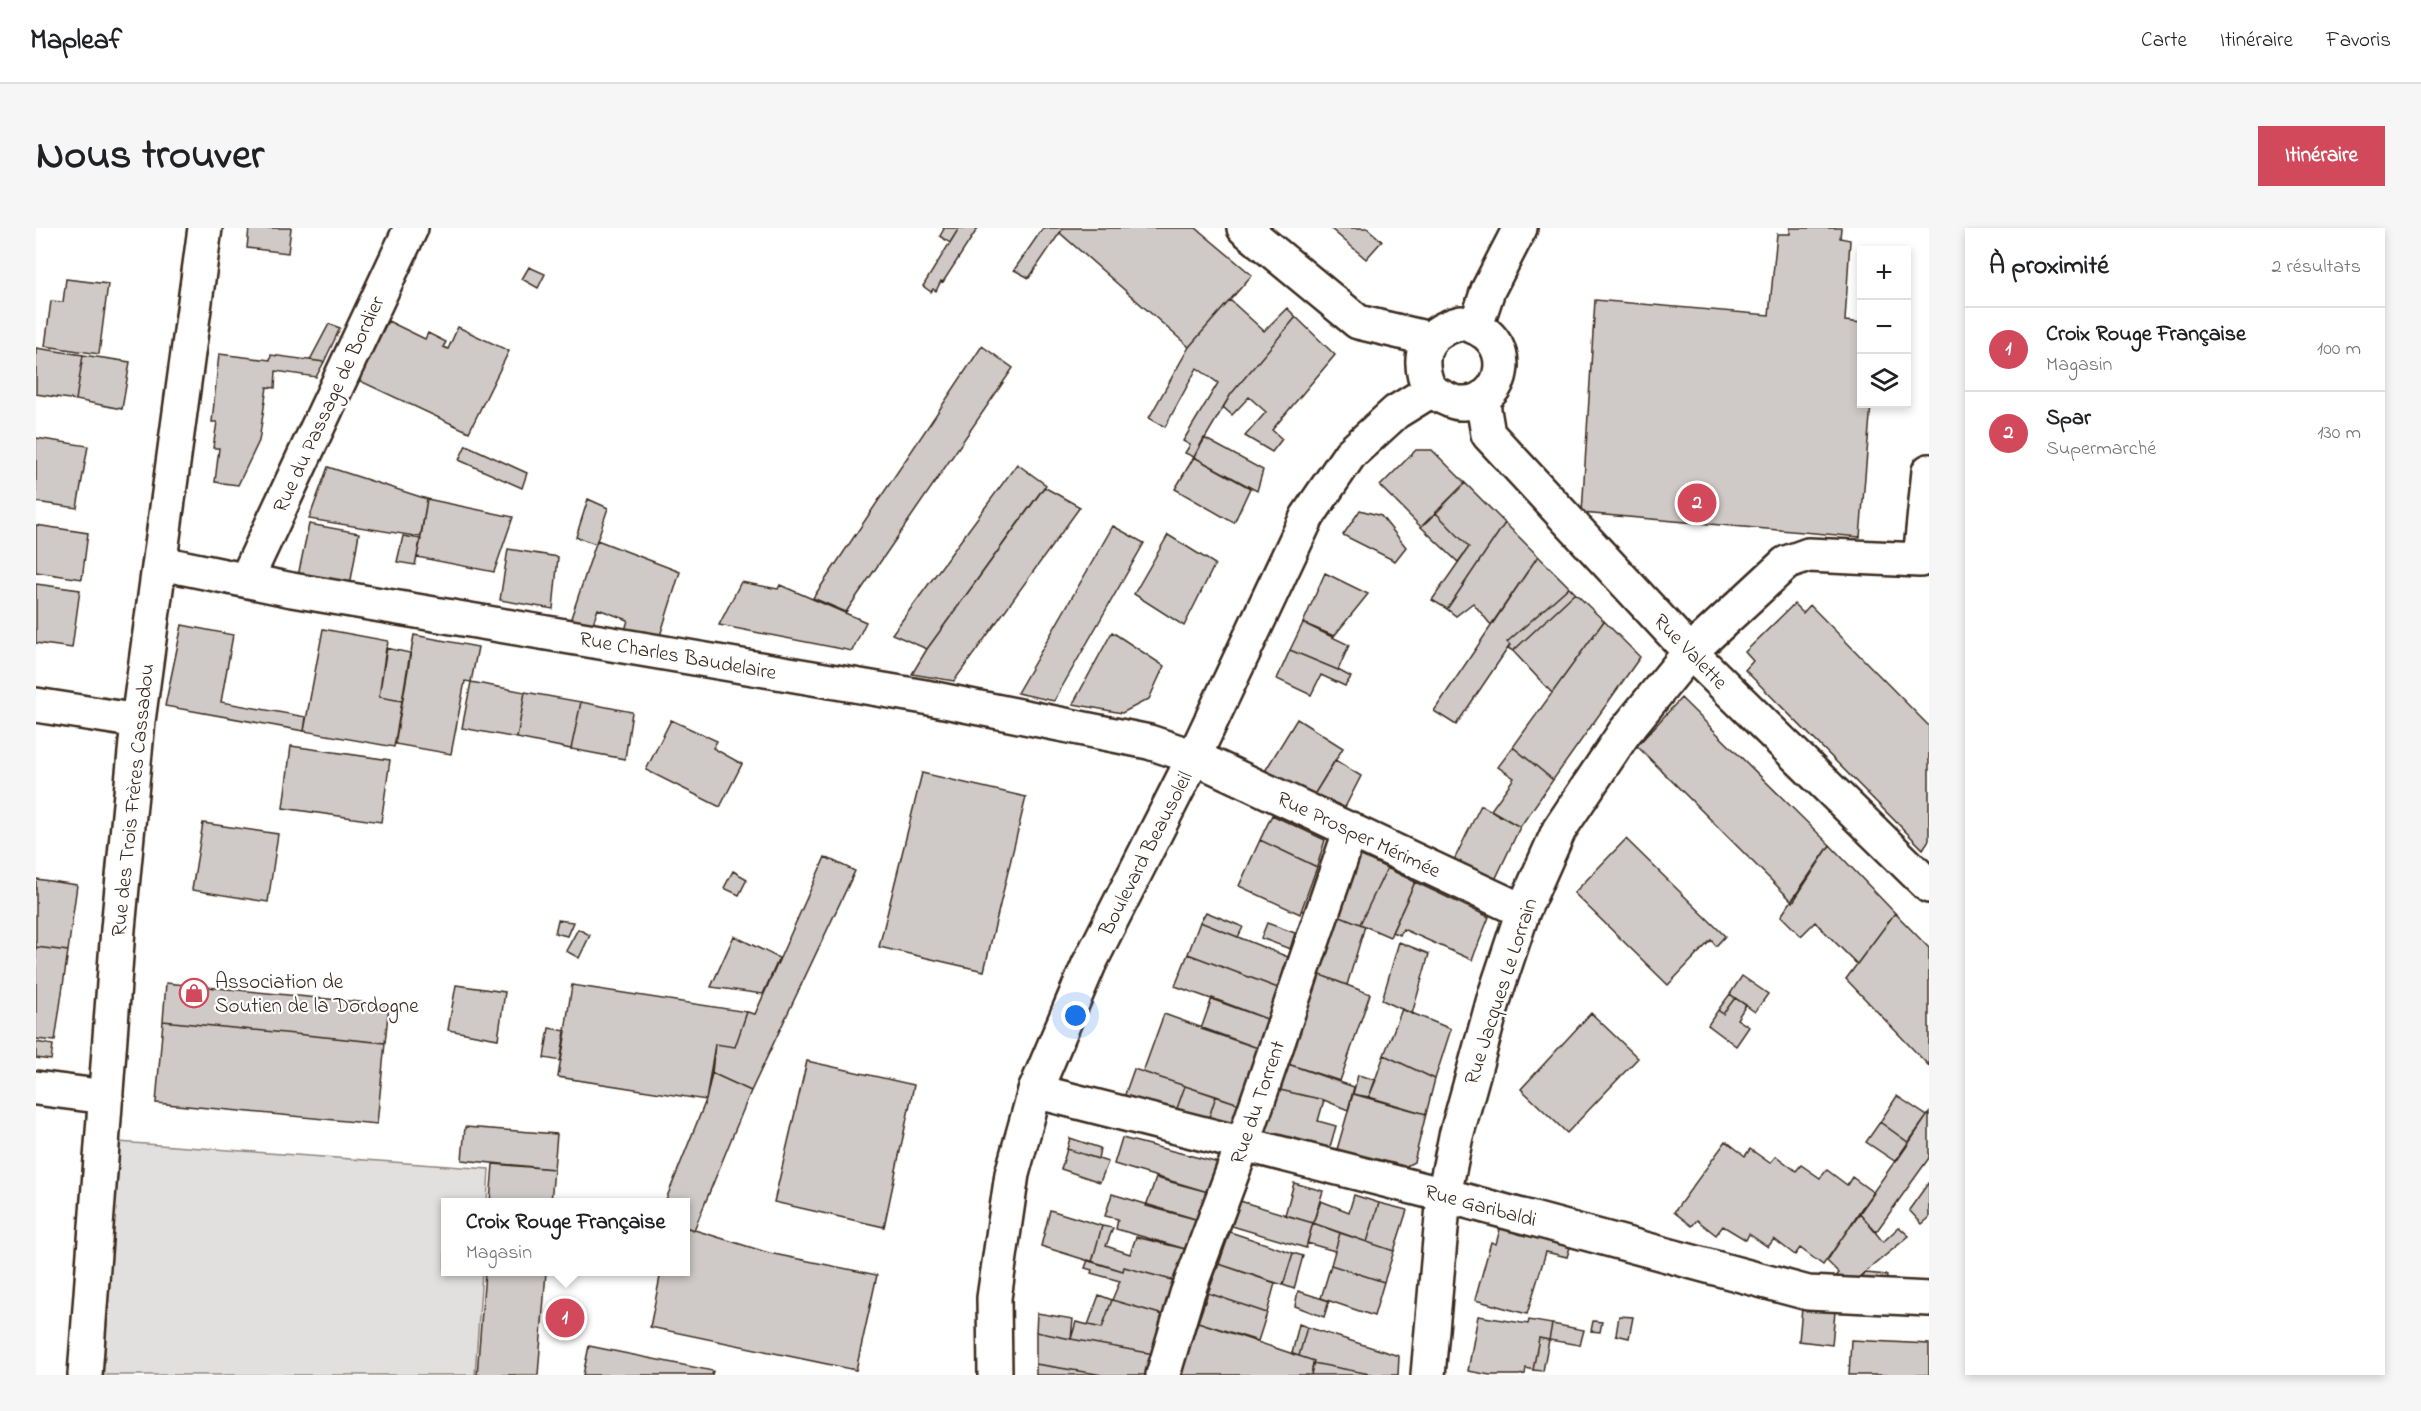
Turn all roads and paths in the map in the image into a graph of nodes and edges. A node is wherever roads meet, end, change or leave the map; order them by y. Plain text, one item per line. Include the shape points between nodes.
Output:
1 (205, 228) edge
2 (411, 228) edge
3 (1244, 228) edge
4 (1520, 228) edge
5 (1476, 326) junction
6 (1430, 339) junction
7 (1430, 392) junction
8 (1482, 398) junction
9 (1929, 471) edge
10 (161, 563) junction
11 (246, 580) junction
12 (1690, 652) junction
13 (36, 705) edge
14 (138, 721) junction
15 (1194, 757) junction
16 (1351, 829) junction
17 (1929, 886) edge
18 (1523, 911) junction
19 (36, 1088) edge
20 (1035, 1090) junction
21 (106, 1097) junction
22 (1243, 1144) junction
23 (1444, 1195) junction
24 (1929, 1299) edge
25 (85, 1375) edge
26 (995, 1375) edge
27 (1163, 1375) edge
28 (1428, 1375) edge

1 - 10 street, Rue des Trois Frères Cassadou
2 - 11 street, Rue du Passage de Bordier
3 - 6 street via 1358,321
4 - 5 street via 1488,290
5 - 6 street via 1446,326
5 - 8 street via 1490,335 1502,361 1496,381
6 - 7 street via 1422,362
7 - 8 street via 1458,403
7 - 15 street, Boulevard Beausoleil via 1396,412 1350,454 1307,517
8 - 12 street, Rue Valette via 1488,434
9 - 12 street, Rue Jacques Le Lorrain via 1920,560 1808,555 1786,563
10 - 11 street, Rue Charles Baudelaire
10 - 14 street, Rue des Trois Frères Cassadou
11 - 15 street, Rue Charles Baudelaire via 925,697 1149,742
12 - 17 street, Rue Valette
12 - 18 street, Rue Jacques Le Lorrain via 1624,733 1559,830
13 - 14 street
14 - 21 street, Rue des Trois Frères Cassadou
15 - 16 street, Rue Prosper Mérimée
15 - 20 street, Boulevard Beausoleil via 1089,964
16 - 18 street, Rue Prosper Mérimée
16 - 22 street, Rue du Torrent
18 - 23 street, Rue Jacques Le Lorrain via 1455,1136
19 - 21 street
20 - 22 street, Rue Garibaldi
20 - 26 street, Boulevard Beausoleil via 1012,1174 994,1298
21 - 25 street, Rue des Trois Frères Cassadou
22 - 23 street, Rue Garibaldi
22 - 27 street, Rue du Torrent via 1187,1294
23 - 24 street, Rue Garibaldi via 1808,1293
23 - 28 street, Rue Jacques Le Lorrain

